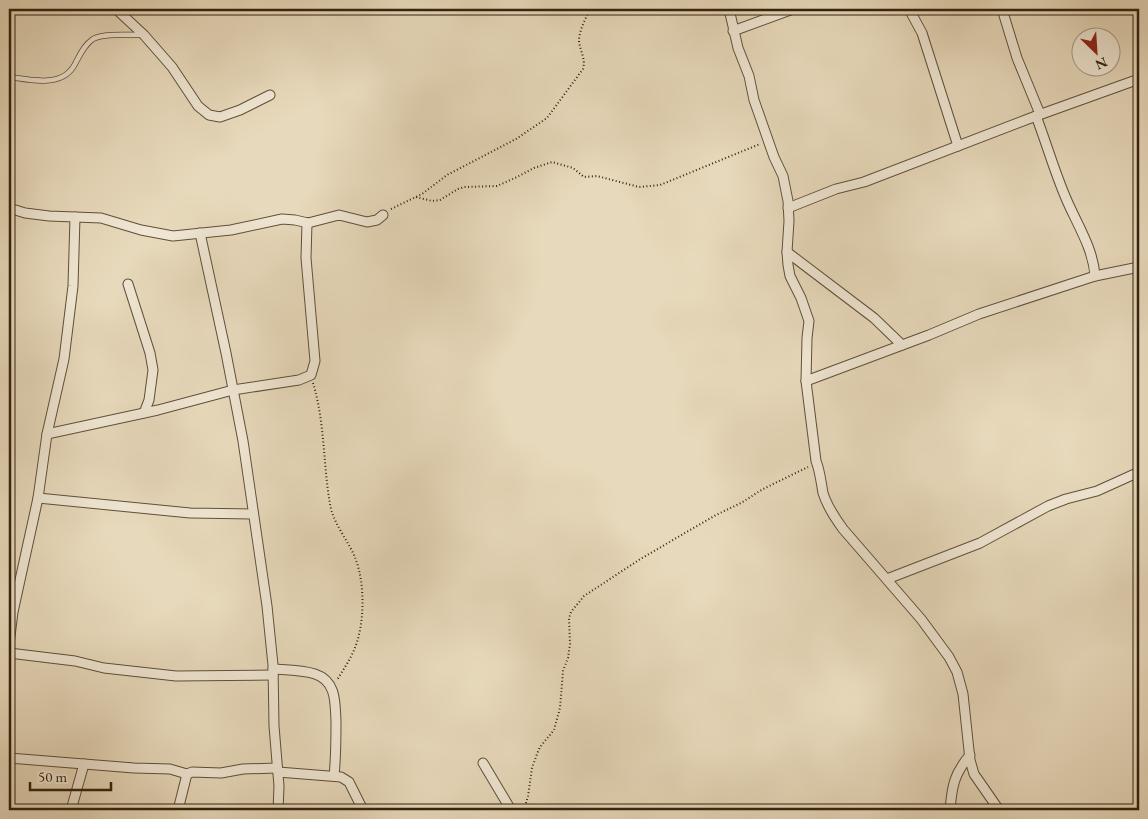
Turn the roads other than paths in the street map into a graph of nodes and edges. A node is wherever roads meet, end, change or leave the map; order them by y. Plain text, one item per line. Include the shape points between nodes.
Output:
1 (116, 9) edge
2 (729, 9) edge
3 (793, 9) edge
4 (909, 9) edge
5 (1002, 9) edge
6 (733, 31) junction
7 (144, 35) junction
8 (9, 77) edge
9 (1139, 79) edge
10 (270, 94) dead end
11 (1038, 115) junction
12 (958, 146) junction
13 (9, 208) edge
14 (788, 208) junction
15 (383, 215) road end
16 (75, 217) junction
17 (307, 223) junction
18 (200, 234) junction
19 (787, 252) junction
20 (1139, 267) edge
21 (1095, 276) junction
22 (128, 284) dead end
23 (902, 345) junction
24 (806, 381) junction
25 (233, 390) junction
26 (144, 413) junction
27 (47, 434) junction
28 (1139, 472) edge
29 (38, 498) junction
30 (253, 514) junction
31 (887, 579) junction
32 (9, 644) edge
33 (9, 653) edge
34 (273, 672) junction
35 (970, 755) junction
36 (9, 758) edge
37 (483, 763) dead end
38 (84, 764) junction
39 (277, 770) junction
40 (187, 774) junction
41 (334, 776) junction
42 (71, 810) edge
43 (178, 810) edge
44 (278, 810) edge
45 (363, 810) edge
46 (511, 810) edge
47 (950, 810) edge
48 (999, 810) edge

1 - 7 street
2 - 6 street
3 - 6 street
4 - 12 street via 922,33
5 - 11 street
6 - 14 street via 783,176
7 - 8 lane via 94,38 63,77 47,81
7 - 10 street via 172,66 198,106 210,115 220,117 240,110
9 - 11 street
11 - 12 street
11 - 21 street via 1055,172 1089,246
12 - 14 street
13 - 16 street via 26,213
14 - 19 street
15 - 17 street via 367,222 339,215
16 - 18 street via 101,218 172,236
16 - 27 street via 70,314 64,359
17 - 18 street via 282,219
17 - 25 street via 306,258 315,361 311,376
18 - 25 street
19 - 23 street via 874,318
19 - 24 street via 790,276 809,320
20 - 21 street
21 - 23 street via 979,314
22 - 26 street via 153,370
23 - 24 street
24 - 31 street via 823,494 832,512
25 - 26 street
25 - 30 street
26 - 27 street
27 - 29 street
28 - 31 street via 1097,491 1048,506 980,543
29 - 30 street via 190,513
29 - 32 street
30 - 34 street via 268,606
31 - 35 street via 938,640 957,672 963,694
33 - 34 street via 176,676
34 - 39 street
34 - 41 street via 315,674 332,688 336,701 337,744
35 - 47 street via 959,769 952,787
35 - 48 street via 974,774
36 - 38 street
37 - 46 street
38 - 40 street via 170,769
38 - 42 street
39 - 40 street via 243,769
39 - 41 street
39 - 44 street
40 - 43 street
41 - 45 street via 349,782

